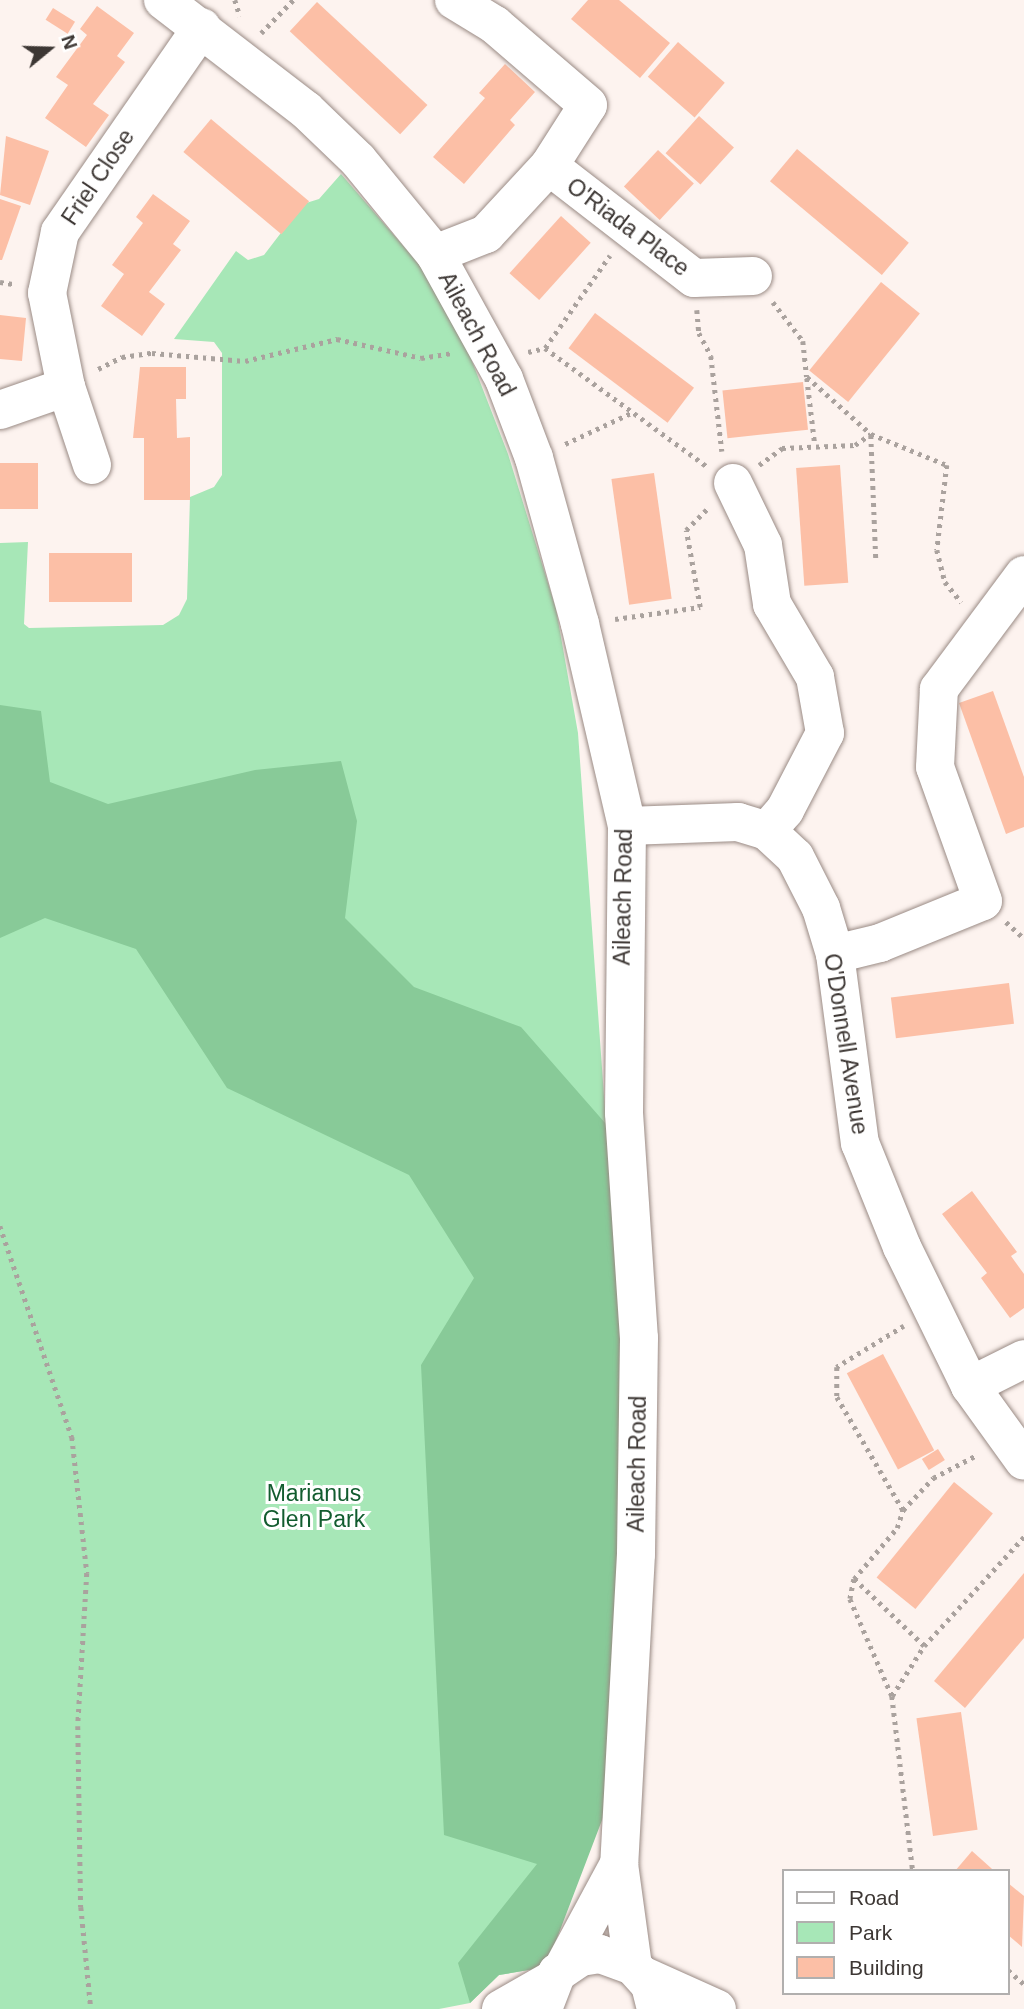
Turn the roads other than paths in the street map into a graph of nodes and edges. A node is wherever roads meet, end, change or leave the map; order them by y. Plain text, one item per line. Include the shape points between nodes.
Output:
1 (163, 0) edge
2 (454, 0) edge
3 (202, 27) junction
4 (549, 166) junction
5 (435, 254) junction
6 (753, 276) road end
7 (66, 387) junction
8 (0, 410) edge
9 (92, 465) dead end
10 (733, 484) road end
11 (1024, 575) edge
12 (626, 827) junction
13 (767, 831) junction
14 (835, 954) junction
15 (1024, 1359) edge
16 (970, 1386) junction
17 (1017, 1451) edge
18 (619, 1864) junction
19 (644, 1984) edge
20 (553, 1986) edge
21 (501, 2009) edge
22 (717, 2009) edge

1 - 3 street, Aileach Road
2 - 4 street via 495,25 588,105
3 - 5 street, Aileach Road via 358,160
3 - 7 street, Friel Close via 60,232 47,293
4 - 5 street via 486,234
4 - 6 street, O'Riada Place via 694,278
5 - 12 street, Aileach Road via 492,354 534,458 580,624
7 - 8 street
7 - 9 street, Friel Close
10 - 13 street via 762,545 772,604 815,677 825,733 785,810
11 - 14 street via 939,689 935,767 983,901 880,943
12 - 13 street via 738,822
12 - 18 street, Aileach Road via 624,1113 639,1338 636,1554
13 - 14 street, O'Donnell Avenue via 807,876
14 - 16 street, O'Donnell Avenue via 860,1143
15 - 16 street
16 - 17 street, O'Donnell Avenue
18 - 19 street, Aileach Road
18 - 20 street, Aileach Road
19 - 20 street via 600,1954
19 - 22 street
20 - 21 street

